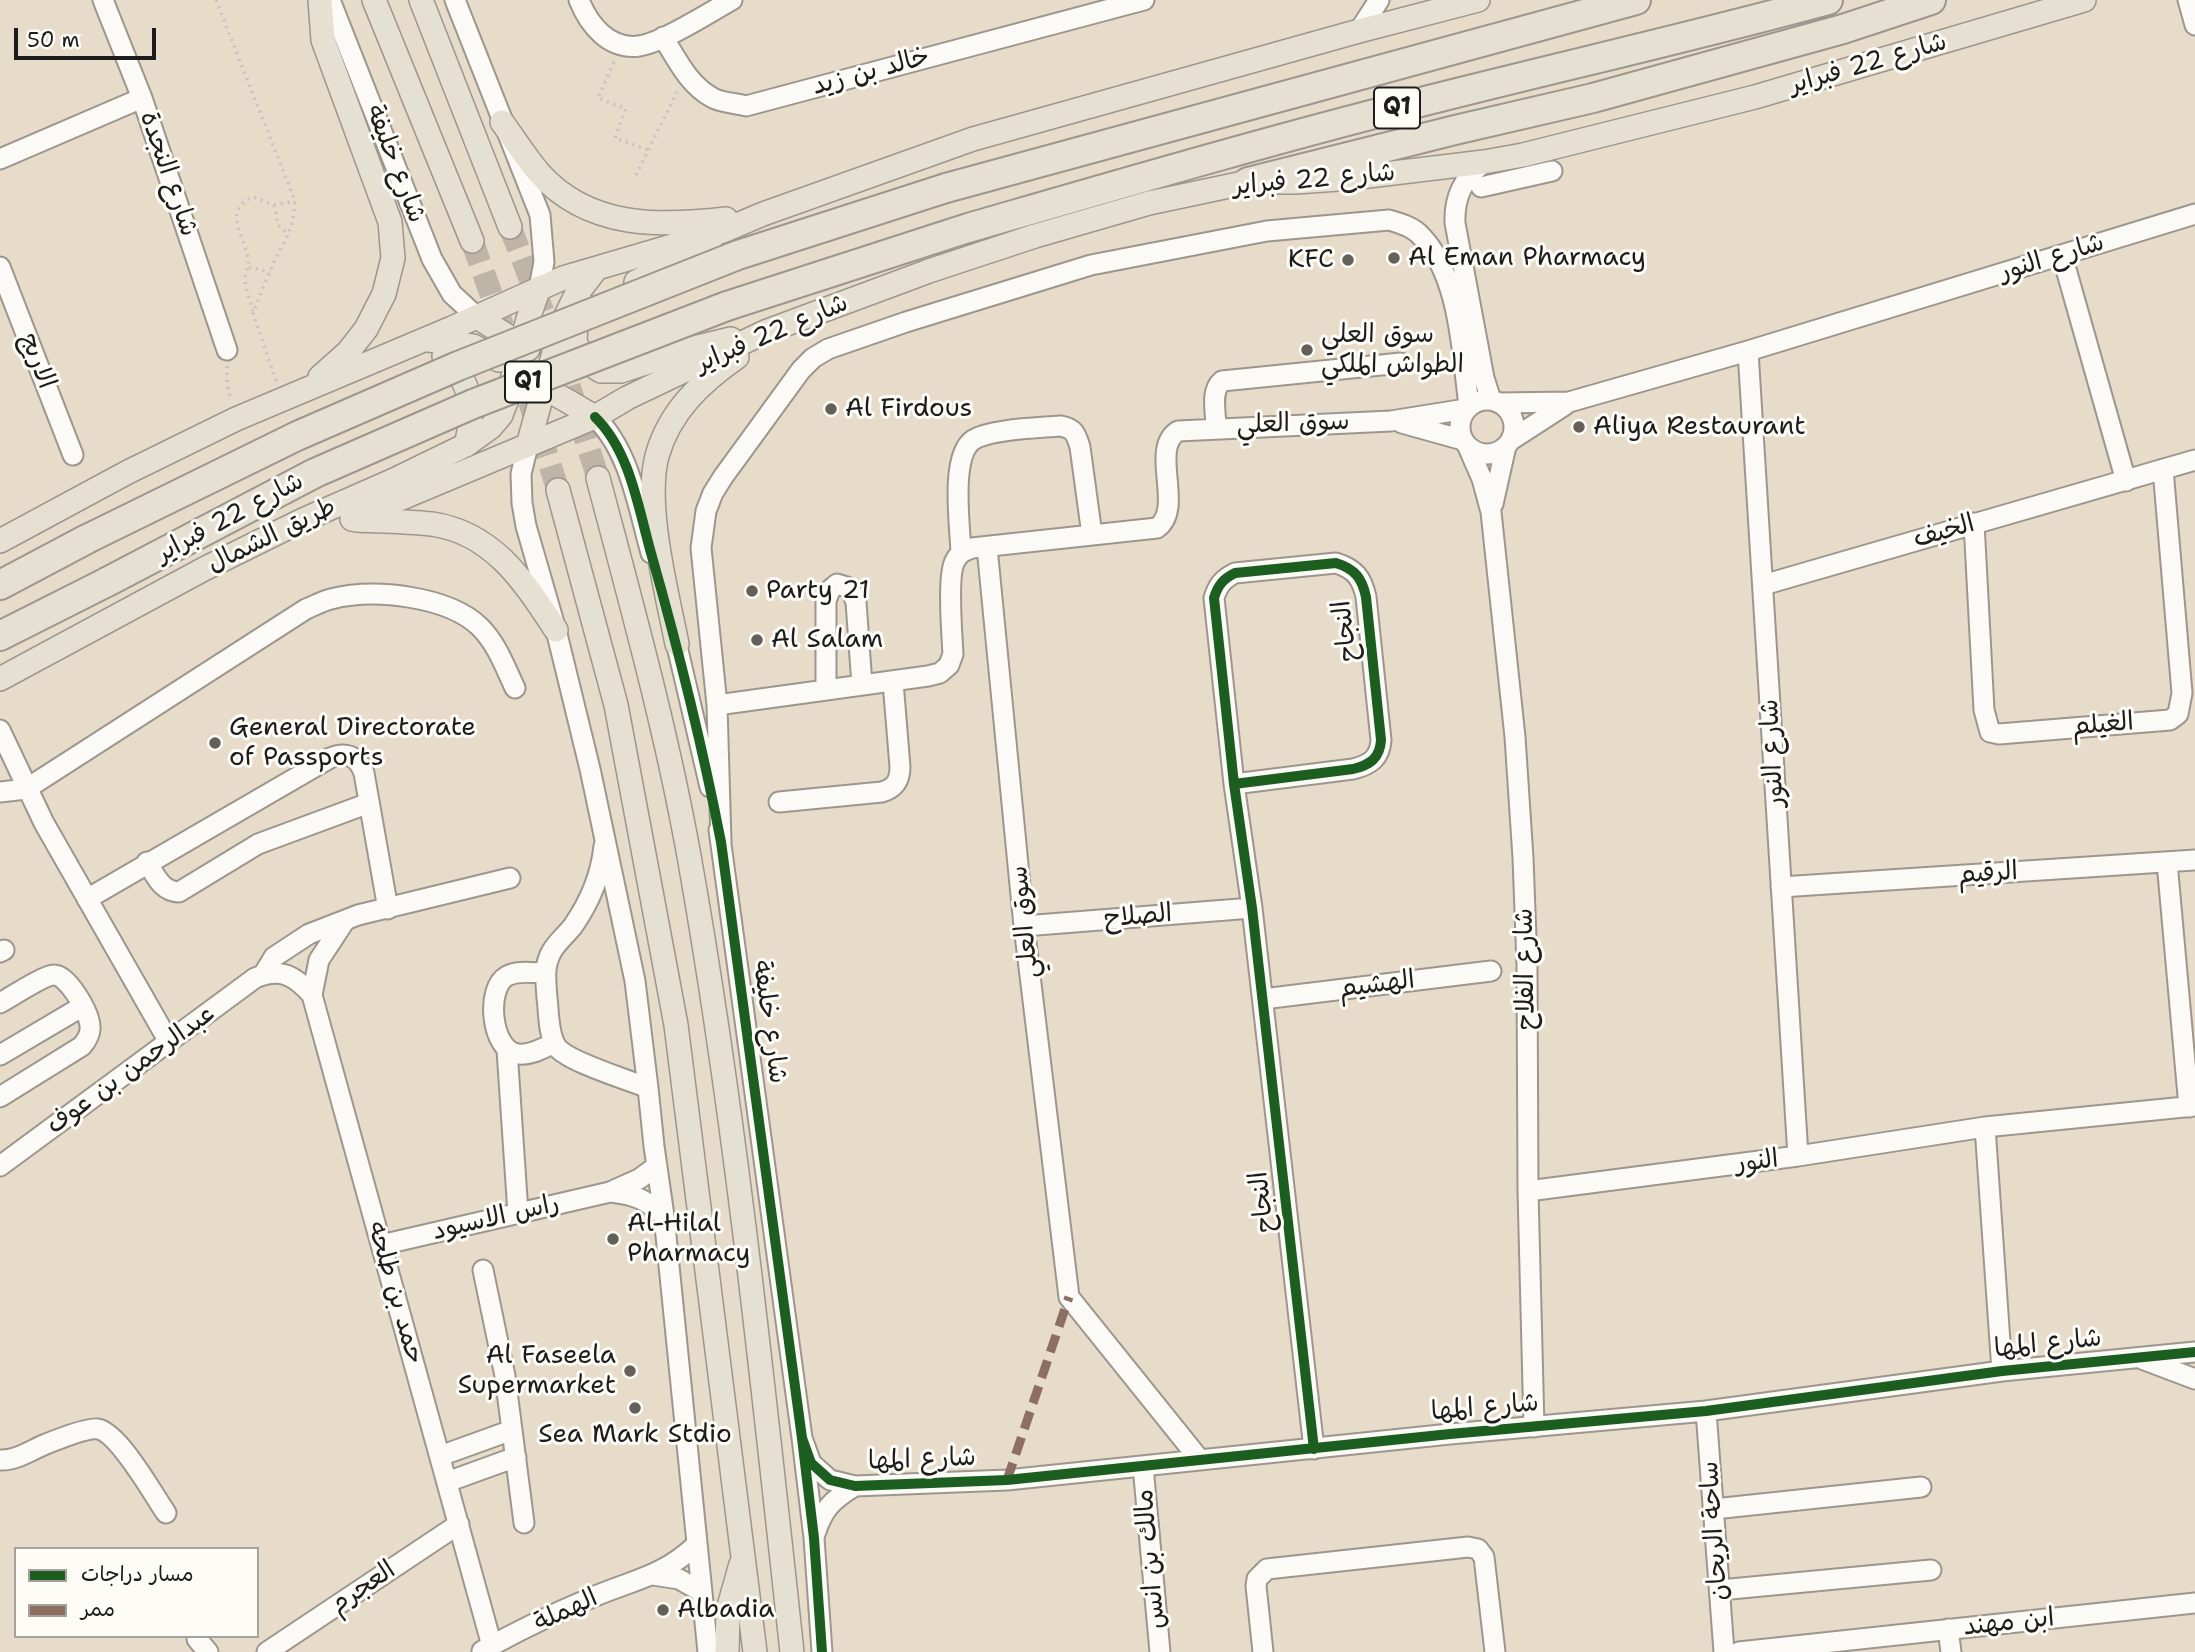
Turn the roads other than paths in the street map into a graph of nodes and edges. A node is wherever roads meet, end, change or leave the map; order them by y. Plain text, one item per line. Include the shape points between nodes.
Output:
1 (103, 0) edge
2 (320, 0) edge
3 (330, 0) edge
4 (374, 0) edge
5 (421, 0) edge
6 (455, 0) edge
7 (732, 0) edge
8 (1144, 0) edge
9 (1379, 0) edge
10 (1478, 0) edge
11 (1636, 0) edge
12 (1828, 0) edge
13 (1931, 0) edge
14 (2084, 0) edge
15 (2188, 0) edge
16 (581, 5) edge
17 (1097, 5) edge
18 (1427, 6) edge
19 (2195, 25) edge
20 (1359, 31) junction
21 (663, 37) junction
22 (142, 98) junction
23 (502, 122) junction
24 (0, 159) edge
25 (1496, 168) junction
26 (1552, 171) dead end
27 (1248, 183) junction
28 (1481, 187) dead end
29 (764, 214) junction
30 (2195, 214) edge
31 (510, 227) tunnel mouth
32 (723, 231) junction
33 (472, 241) tunnel mouth
34 (2062, 255) junction
35 (0, 267) edge
36 (596, 269) junction
37 (539, 288) junction
38 (7, 307) edge
39 (477, 317) junction
40 (807, 318) junction
41 (765, 332) junction
42 (425, 340) junction
43 (521, 345) junction
44 (227, 351) road end
45 (1748, 351) junction
46 (551, 360) junction
47 (1401, 363) dead end
48 (515, 370) junction
49 (544, 387) junction
50 (309, 388) junction
51 (633, 396) junction
52 (1495, 401) junction
53 (1569, 402) junction
54 (1467, 408) junction
55 (595, 416) junction
56 (1391, 421) junction
57 (1216, 427) junction
58 (1465, 443) junction
59 (1508, 443) junction
60 (466, 445) junction
61 (528, 445) junction
62 (73, 455) dead end
63 (2195, 460) edge
64 (2163, 468) junction
65 (598, 478) tunnel mouth
66 (2126, 481) junction
67 (558, 490) tunnel mouth
68 (1491, 512) junction
69 (352, 519) junction
70 (303, 520) junction
71 (1974, 523) junction
72 (1092, 535) junction
73 (0, 541) edge
74 (987, 547) junction
75 (961, 552) junction
76 (0, 585) edge
77 (1763, 585) junction
78 (556, 630) junction
79 (0, 636) edge
80 (677, 644) junction
81 (0, 679) edge
82 (893, 682) junction
83 (862, 685) junction
84 (515, 688) dead end
85 (826, 689) junction
86 (718, 705) junction
87 (1, 734) edge
88 (1234, 784) junction
89 (26, 789) junction
90 (0, 792) edge
91 (779, 802) dead end
92 (369, 803) junction
93 (605, 835) junction
94 (721, 842) junction
95 (2195, 860) edge
96 (147, 862) junction
97 (2167, 862) junction
98 (510, 878) dead end
99 (1781, 887) junction
100 (87, 898) junction
101 (1252, 908) junction
102 (388, 909) junction
103 (344, 922) junction
104 (1024, 926) junction
105 (1491, 971) dead end
106 (545, 973) junction
107 (263, 975) junction
108 (312, 995) junction
109 (1263, 999) junction
110 (0, 1003) edge
111 (83, 1006) junction
112 (169, 1042) junction
113 (554, 1043) junction
114 (507, 1050) junction
115 (0, 1055) edge
116 (648, 1088) junction
117 (0, 1097) edge
118 (2192, 1106) edge
119 (1985, 1127) junction
120 (1798, 1156) junction
121 (0, 1166) edge
122 (657, 1166) junction
123 (610, 1192) junction
124 (1528, 1192) junction
125 (518, 1213) junction
126 (664, 1216) junction
127 (381, 1245) junction
128 (483, 1270) dead end
129 (2195, 1352) edge
130 (2137, 1358) junction
131 (2002, 1371) junction
132 (2195, 1379) edge
133 (1706, 1411) junction
134 (1534, 1427) junction
135 (512, 1430) junction
136 (802, 1438) junction
137 (1314, 1448) junction
138 (440, 1456) junction
139 (516, 1457) junction
140 (0, 1460) edge
141 (1200, 1460) junction
142 (1143, 1466) junction
143 (447, 1482) junction
144 (855, 1486) junction
145 (1921, 1487) dead end
146 (1714, 1509) junction
147 (166, 1513) dead end
148 (524, 1523) dead end
149 (459, 1524) junction
150 (814, 1538) junction
151 (697, 1544) junction
152 (743, 1558) junction
153 (1931, 1570) dead end
154 (653, 1575) junction
155 (1720, 1590) junction
156 (702, 1592) junction
157 (2195, 1603) edge
158 (1948, 1629) junction
159 (486, 1649) edge
160 (267, 1652) edge
161 (708, 1652) edge
162 (727, 1652) edge
163 (754, 1652) edge
164 (792, 1652) edge
165 (822, 1652) edge
166 (1160, 1652) edge
167 (1263, 1652) edge
168 (1495, 1652) edge
169 (1724, 1652) edge
170 (1739, 1652) edge
171 (1951, 1652) edge

1 - 22 street, شارع النجدة
2 - 50 main road via 323,40 390,222 393,258 384,294 366,329
3 - 39 street, شارع خليفة via 432,259 452,294
4 - 33 main road, شارع خليفة
5 - 31 main road
6 - 23 street
7 - 21 street
8 - 17 street, خالد بن زيد
9 - 20 street
10 - 18 main road
11 - 76 highway, شارع 22 فبراير / Q1, bridge via 946,188 738,256 458,366 297,436
12 - 79 highway, شارع 22 فبراير / Q1, bridge via 1212,158 968,228 727,306 473,404 316,473
13 - 27 highway via 1593,98
14 - 25 main road, شارع 22 فبراير
15 - 19 street
16 - 21 street via 595,29 621,44 640,46
17 - 21 street, خالد بن زيد via 746,106 715,99 698,87
18 - 20 main road
20 - 29 main road via 973,139
22 - 24 street
22 - 44 street, شارع النجدة
23 - 29 main road via 541,175 559,192 599,215 649,224
23 - 37 street via 540,215 544,262
25 - 26 street
25 - 27 main road, شارع 22 فبراير
25 - 28 street
25 - 52 street via 1473,171 1454,209 1484,378
27 - 40 main road, شارع 22 فبراير via 1149,203 1035,236
29 - 32 main road
30 - 34 street, شارع النور
32 - 36 main road
32 - 41 main road via 680,261 588,305 576,322 578,352 601,371 621,371 706,344
34 - 45 street, شارع النور
34 - 66 street
35 - 38 street, الاريج
36 - 37 main road
36 - 46 main road via 569,308
37 - 39 main road
37 - 43 main road, طريق الشمال
38 - 62 street, الاريج
39 - 42 main road
39 - 43 main road
40 - 41 main road, شارع 22 فبراير
40 - 80 main road via 759,342 720,369 697,388 667,430 657,457 654,509
41 - 51 main road, شارع 22 فبراير
42 - 48 main road via 473,346
42 - 50 main road
42 - 60 main road via 464,380 471,414
43 - 46 main road
43 - 48 main road, طريق الشمال
45 - 53 street, شارع النور
45 - 77 street, شارع النور
46 - 49 main road
46 - 51 main road
47 - 57 street via 1222,381 1215,391
48 - 49 main road
48 - 60 main road, طريق الشمال via 501,415
49 - 55 main road
49 - 61 main road
50 - 73 main road via 128,472
51 - 55 main road, شارع 22 فبراير
52 - 53 street, شارع النور
52 - 54 street via 1475,402
52 - 59 street via 1506,408 1514,423
53 - 59 street, شارع النور
54 - 56 street, سوق العلي
54 - 58 street via 1460,424
54 - 86 street via 1454,304 1444,272 1417,232 1389,220 1258,232 1091,265 828,349 791,382 723,477 706,511 701,548
55 - 61 main road, شارع 22 فبراير
55 - 80 street, شارع خليفة via 614,441 628,474
56 - 57 street, سوق العلي
56 - 58 street, سوق العلي
57 - 72 street, سوق العلي via 1178,431 1168,440 1163,524
58 - 59 street via 1487,454
58 - 68 street, شارع الفلاح
59 - 68 street, شارع الفلاح
60 - 70 main road, طريق الشمال
61 - 69 main road, شارع 22 فبراير
61 - 78 street via 521,474 522,503
63 - 64 street, الخيف
64 - 66 street, الخيف
64 - 71 street, الغيلم via 2182,693 2178,715 2170,720 1990,732 1984,710
65 - 164 main road, شارع خليفة via 655,696 691,867 727,1093
66 - 71 street, الخيف
67 - 152 main road via 616,705 676,1025
68 - 124 street, شارع الفلاح via 1522,844
69 - 70 main road
69 - 78 main road via 434,524 485,545 527,585
70 - 81 main road, طريق الشمال
71 - 77 street, الخيف
72 - 74 street, سوق العلي
72 - 75 street via 1080,447 1070,427 991,433 972,441 963,453 959,470
74 - 75 street, سوق العلي
74 - 104 street, سوق العلي
75 - 82 street via 953,564 953,654 948,665 940,673
77 - 99 street, شارع النور
78 - 93 street
80 - 94 street, شارع خليفة
82 - 83 street
82 - 91 street via 900,767 896,784 882,792
83 - 85 street
83 - 85 street via 856,601 850,588 837,584 826,601
84 - 89 street via 494,645 456,611 386,594 330,599 306,609
85 - 86 street
86 - 94 street
87 - 89 street
88 - 88 street, النجاح via 1215,610 1217,587 1235,573 1336,563 1348,567 1364,585 1366,597 1381,740 1377,757 1353,769
88 - 101 street, النجاح
89 - 90 street
89 - 100 street
92 - 96 street via 258,844 180,892 162,886
92 - 96 street via 361,764 346,754 337,755
92 - 102 street
93 - 106 street via 595,884 581,914 551,952
93 - 116 street via 635,981
94 - 136 street, شارع خليفة
95 - 97 street, الرقيم
96 - 100 street
97 - 99 street, الرقيم
97 - 118 street
98 - 102 street, عبدالرحمن بن عوف
99 - 120 street, شارع النور
100 - 112 street
101 - 104 street, الصلاح
101 - 109 street, النجاح
102 - 103 street, عبدالرحمن بن عوف
103 - 107 street, عبدالرحمن بن عوف via 309,934 286,949 274,957
103 - 108 street via 319,960
104 - 141 street, سوق العلي via 1069,1297
105 - 109 street, الهشيم
106 - 113 street
106 - 114 street via 510,974 496,988 498,1038
107 - 108 street via 297,978
107 - 112 street, عبدالرحمن بن عوف
108 - 127 street, حمد بن طلحه
109 - 137 street, النجاح
110 - 111 street via 52,975 67,980
111 - 115 street
111 - 117 street via 90,1026 82,1046
112 - 121 street, عبدالرحمن بن عوف
113 - 114 street via 521,1055
113 - 116 street via 568,1057
114 - 125 street
116 - 122 street
118 - 119 street, النور
119 - 120 street, النور
119 - 131 street
120 - 124 street, النور
122 - 123 street, راس الاسيود via 639,1180
122 - 126 street
123 - 125 street, راس الاسيود
123 - 126 street, راس الاسيود via 647,1200
124 - 134 street, شارع الفلاح
125 - 127 street, راس الاسيود
126 - 151 street
127 - 138 street, حمد بن طلحه
128 - 135 street
129 - 130 street, شارع المها
130 - 131 street, شارع المها
130 - 132 street
131 - 133 street, شارع المها
133 - 134 street, شارع المها
133 - 146 street, ساحة الريحان
134 - 137 street, شارع المها
135 - 138 street
135 - 139 street
136 - 144 street, شارع المها via 811,1463 830,1480
136 - 150 street, شارع خليفة
137 - 141 street, شارع المها
138 - 143 street, حمد بن طلحه
139 - 143 street
139 - 148 street
140 - 147 street via 9,1461 95,1428 125,1451
141 - 142 street, شارع المها
142 - 144 street, شارع المها via 1007,1480
142 - 166 street, مالك بن انس
143 - 149 street, حمد بن طلحه
144 - 150 street, شارع المها via 835,1498 821,1516
145 - 146 street
146 - 155 street, ساحة الريحان
149 - 159 street, حمد بن طلحه
149 - 160 street, العجرم
150 - 165 street, شارع خليفة
151 - 154 street, الهملة
151 - 156 street
152 - 162 main road via 732,1590
152 - 163 main road
153 - 155 street
154 - 156 street via 679,1579
154 - 159 street, الهملة via 594,1596
155 - 169 street, ساحة الريحان
156 - 161 street
157 - 158 street, ابن مهند
158 - 170 street, ابن مهند
158 - 171 street
167 - 168 street via 1256,1586 1267,1569 1468,1547 1478,1549 1484,1557

